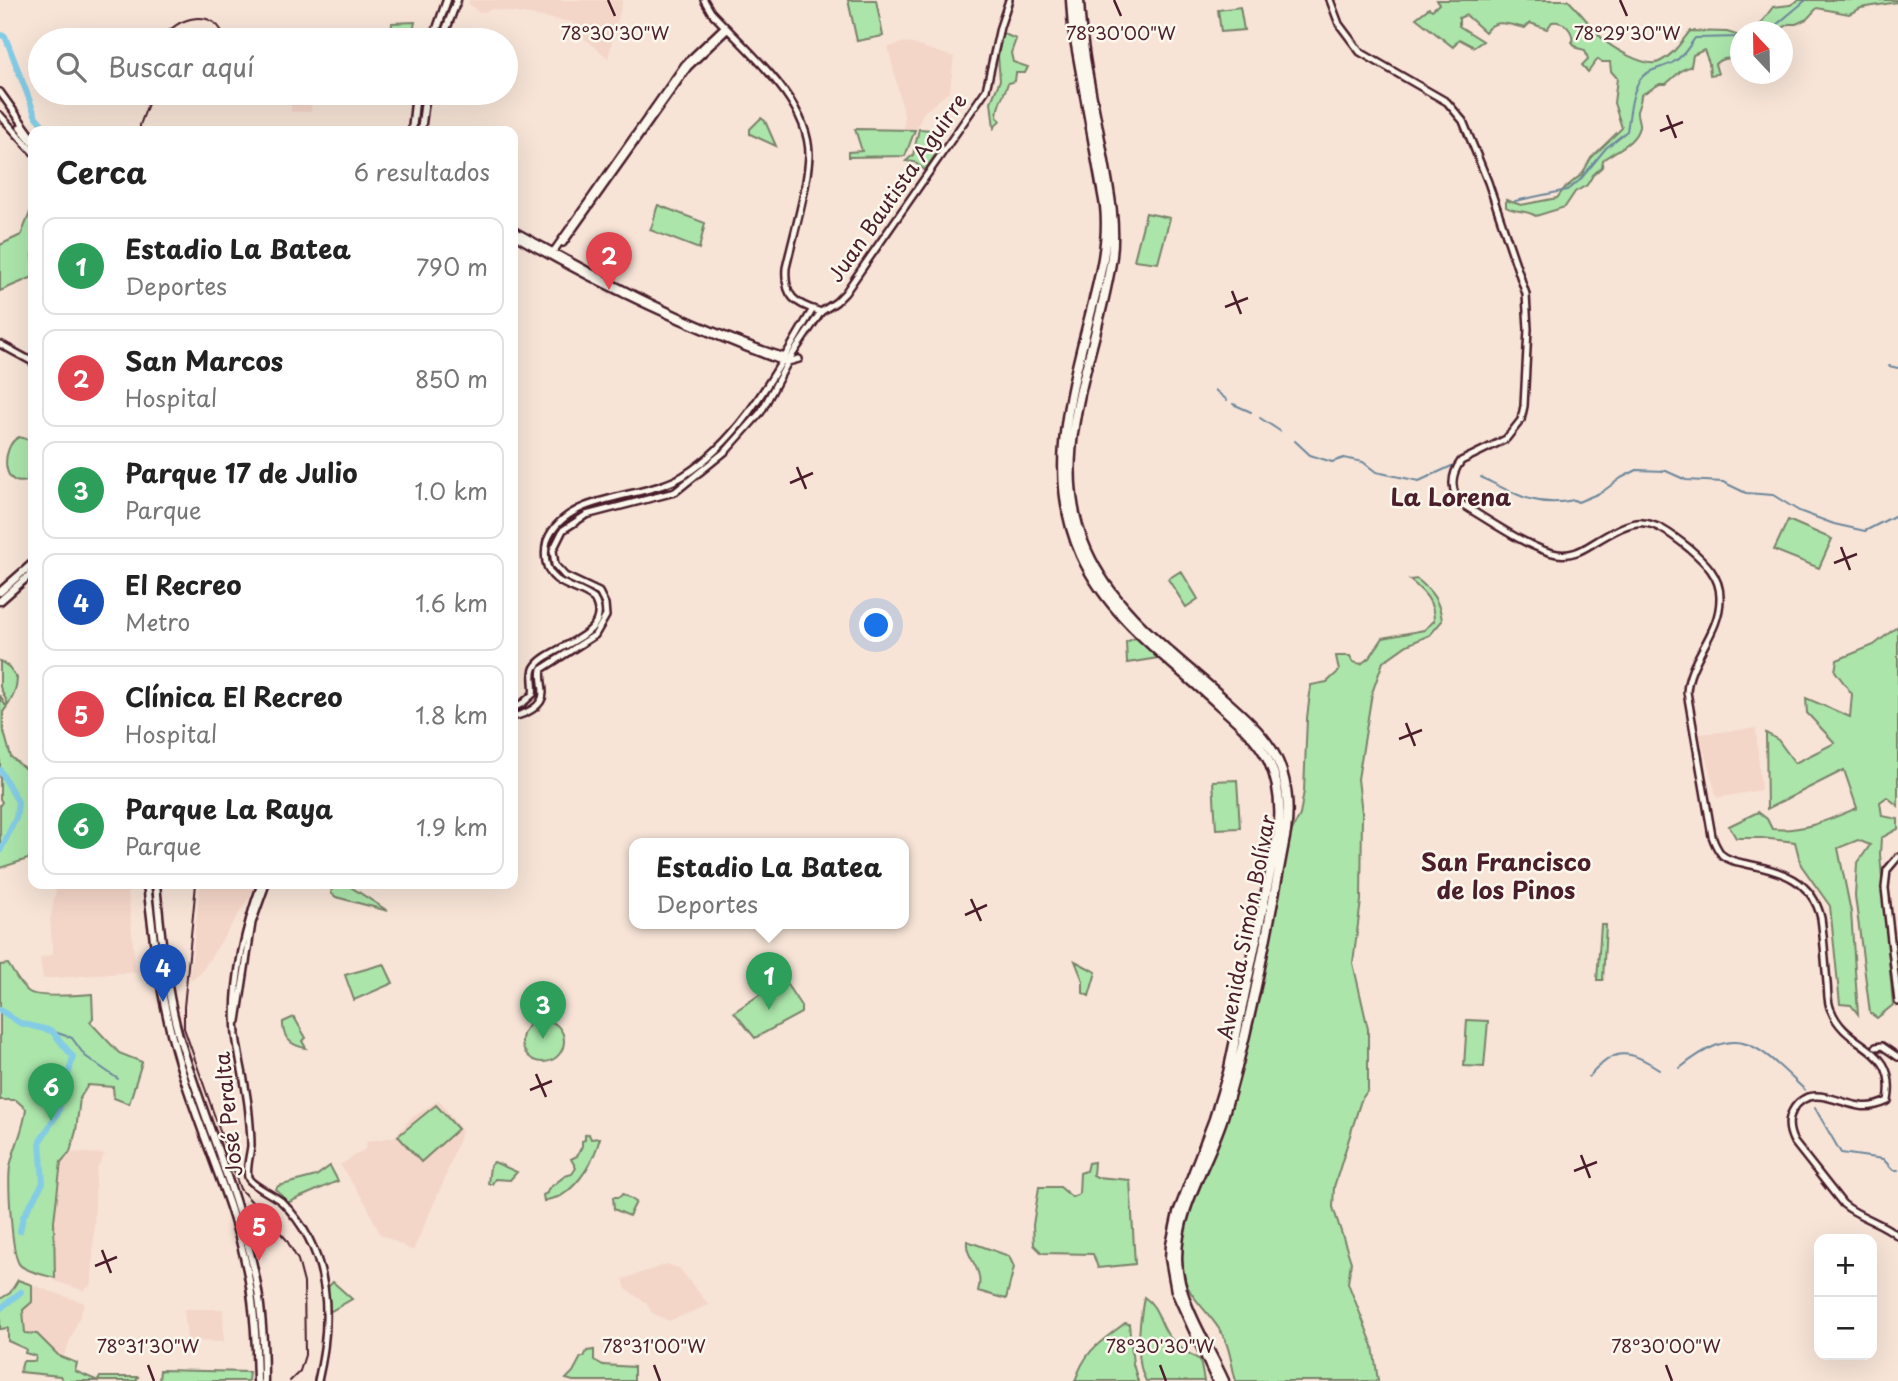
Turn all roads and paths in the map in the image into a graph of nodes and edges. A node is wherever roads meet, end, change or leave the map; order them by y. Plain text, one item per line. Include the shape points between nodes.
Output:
1 (447, 0) edge
2 (457, 0) edge
3 (704, 0) edge
4 (1009, 0) edge
5 (1071, 0) edge
6 (1079, 0) edge
7 (1330, 0) edge
8 (437, 28) edge
9 (446, 28) edge
10 (725, 28) junction
11 (0, 92) edge
12 (0, 99) edge
13 (415, 105) edge
14 (424, 105) edge
15 (0, 115) edge
16 (413, 126) edge
17 (422, 126) edge
18 (28, 131) edge
19 (28, 137) edge
20 (28, 146) edge
21 (518, 235) edge
22 (553, 255) junction
23 (813, 309) junction
24 (821, 312) junction
25 (0, 344) edge
26 (28, 359) edge
27 (786, 359) junction
28 (28, 572) edge
29 (28, 573) edge
30 (6, 590) edge
31 (0, 601) edge
32 (518, 706) edge
33 (518, 715) edge
34 (1898, 857) edge
35 (149, 889) edge
36 (157, 889) edge
37 (262, 889) edge
38 (1898, 1003) edge
39 (1896, 1060) edge
40 (1896, 1086) edge
41 (1898, 1236) edge
42 (257, 1381) edge
43 (264, 1381) edge
44 (318, 1381) edge
45 (1217, 1381) edge
46 (1224, 1381) edge

1 - 8 main road
2 - 9 main road
3 - 10 main road
4 - 24 main road, Juan Bautista Aguirre via 986,90 843,296
5 - 45 highway, Avenida Simón Bolívar via 1107,227 1063,444 1065,499 1072,530 1082,558 1124,619 1260,746 1271,765 1280,800 1278,835 1228,1073 1171,1245 1176,1291
6 - 46 highway, Avenida Simón Bolívar via 1114,235 1070,445 1073,497 1083,543 1128,612 1266,742 1277,760 1287,796 1286,832 1236,1071 1179,1231 1177,1259 1184,1294
7 - 39 main road via 1339,24 1360,52 1447,102 1464,121 1525,294 1528,328 1521,420 1506,439 1468,456 1457,467 1453,489 1463,505 1553,554 1574,554 1623,525 1644,523 1661,527 1708,566 1719,587 1719,610 1687,692 1717,849 1727,858 1781,872 1809,891 1821,918 1830,1009 1847,1032 1876,1047 1882,1045
10 - 22 main road via 685,64
10 - 23 main road via 785,93 803,121 807,169 786,277 793,299
11 - 18 main road
12 - 19 main road
13 - 16 main road
14 - 17 main road
15 - 20 main road
21 - 22 main road
22 - 27 main road via 705,332
23 - 24 main road
23 - 27 main road
24 - 27 main road, Juan Bautista Aguirre
25 - 26 main road
27 - 32 main road via 726,440 687,473 578,509 557,524 546,547 549,571 559,583 594,599 598,617 578,639 537,664 533,694
27 - 33 main road via 770,399 749,427 675,492 589,513 563,530 553,550 555,565 565,576 599,592 606,604 605,618 591,638 542,670 540,701
28 - 30 main road
29 - 30 main road
30 - 31 main road
34 - 38 main road via 1885,881
35 - 42 main road via 166,1025 240,1243 254,1314
36 - 43 main road via 167,990 255,1272
37 - 44 main road, José Peralta via 246,933 236,1024 249,1112 248,1177 294,1215 309,1236 322,1269 325,1326
40 - 41 main road via 1891,1102 1867,1107 1810,1097 1795,1106 1789,1129 1794,1142 1843,1203

